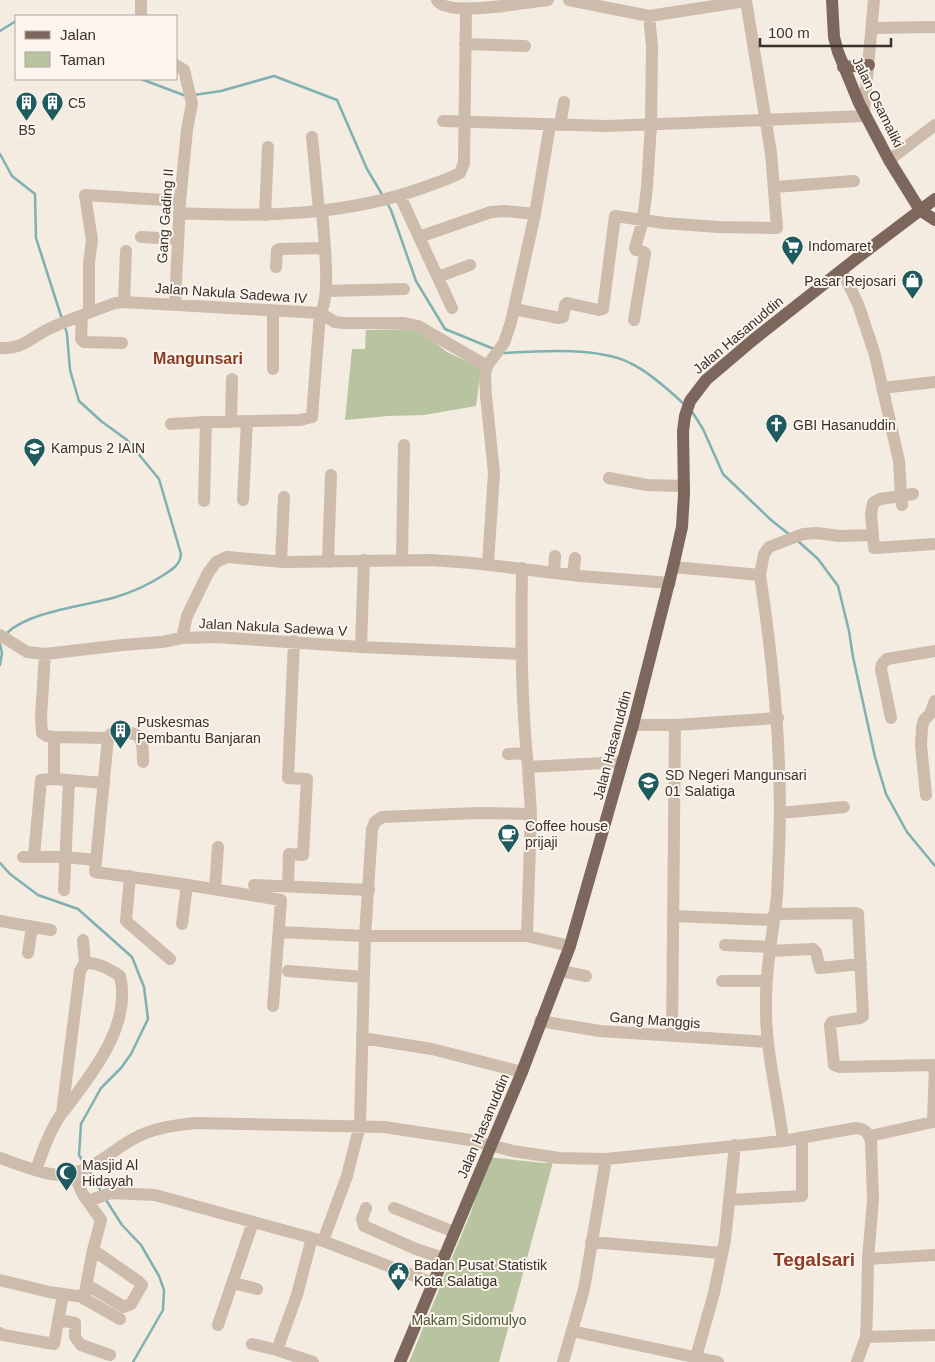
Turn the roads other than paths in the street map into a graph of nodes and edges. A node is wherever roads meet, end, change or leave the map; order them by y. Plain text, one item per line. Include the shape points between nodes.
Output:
1 (141, 0) edge
2 (437, 0) edge
3 (548, 0) edge
4 (569, 0) edge
5 (832, 0) edge
6 (874, 0) edge
7 (746, 1) edge
8 (466, 10) junction
9 (141, 15) edge
10 (649, 16) junction
11 (934, 27) edge
12 (872, 28) junction
13 (465, 44) junction
14 (524, 46) dead end
15 (869, 65) junction
16 (178, 66) edge
17 (843, 67) junction
18 (564, 102) dead end
19 (865, 113) junction
20 (766, 120) junction
21 (443, 121) dead end
22 (463, 122) junction
23 (555, 125) junction
24 (651, 125) junction
25 (935, 125) edge
26 (312, 137) dead end
27 (268, 147) dead end
28 (889, 160) junction
29 (854, 181) dead end
30 (775, 187) junction
31 (397, 197) junction
32 (935, 199) edge
33 (179, 207) junction
34 (321, 210) junction
35 (920, 210) junction
36 (535, 214) junction
37 (264, 215) junction
38 (643, 220) junction
39 (935, 220) edge
40 (141, 237) dead end
41 (419, 237) junction
42 (177, 239) junction
43 (324, 248) junction
44 (126, 251) dead end
45 (470, 264) dead end
46 (276, 267) dead end
47 (842, 271) junction
48 (438, 277) junction
49 (404, 289) dead end
50 (326, 291) junction
51 (124, 302) junction
52 (175, 304) junction
53 (452, 308) dead end
54 (514, 309) junction
55 (273, 311) junction
56 (320, 313) junction
57 (81, 316) junction
58 (634, 320) dead end
59 (122, 343) dead end
60 (0, 348) edge
61 (487, 366) junction
62 (273, 369) dead end
63 (232, 379) dead end
64 (935, 382) edge
65 (882, 388) junction
66 (247, 421) junction
67 (206, 422) junction
68 (231, 422) junction
69 (171, 424) dead end
70 (404, 445) dead end
71 (332, 475) dead end
72 (609, 478) dead end
73 (684, 486) junction
74 (284, 497) dead end
75 (243, 500) dead end
76 (204, 501) dead end
77 (872, 535) junction
78 (935, 544) edge
79 (555, 556) dead end
80 (575, 558) dead end
81 (364, 560) junction
82 (402, 560) junction
83 (281, 562) junction
84 (328, 562) junction
85 (488, 564) junction
86 (673, 567) junction
87 (522, 568) junction
88 (554, 573) junction
89 (573, 575) junction
90 (760, 575) junction
91 (670, 583) junction
92 (2, 636) edge
93 (182, 638) junction
94 (294, 641) junction
95 (362, 647) junction
96 (935, 651) edge
97 (45, 654) junction
98 (520, 654) junction
99 (935, 701) edge
100 (778, 718) junction
101 (891, 718) dead end
102 (633, 725) junction
103 (675, 725) junction
104 (54, 737) junction
105 (108, 738) junction
106 (526, 753) junction
107 (508, 754) dead end
108 (143, 762) dead end
109 (622, 762) junction
110 (528, 767) junction
111 (930, 776) edge
112 (54, 779) junction
113 (69, 780) junction
114 (104, 783) junction
115 (926, 794) dead end
116 (844, 807) dead end
117 (780, 813) junction
118 (531, 814) junction
119 (218, 847) dead end
120 (64, 857) junction
121 (96, 860) junction
122 (130, 876) junction
123 (187, 884) junction
124 (254, 885) dead end
125 (288, 886) junction
126 (215, 889) junction
127 (64, 890) dead end
128 (369, 890) junction
129 (674, 916) junction
130 (774, 917) junction
131 (0, 921) edge
132 (182, 924) dead end
133 (32, 927) junction
134 (51, 930) dead end
135 (279, 932) junction
136 (365, 936) junction
137 (527, 936) junction
138 (83, 940) dead end
139 (725, 945) dead end
140 (570, 946) junction
141 (770, 949) junction
142 (28, 953) dead end
143 (170, 959) dead end
144 (84, 963) junction
145 (861, 964) junction
146 (288, 971) dead end
147 (561, 971) junction
148 (586, 976) dead end
149 (363, 977) junction
150 (722, 981) dead end
151 (766, 981) junction
152 (273, 1006) dead end
153 (540, 1022) junction
154 (672, 1036) junction
155 (362, 1038) junction
156 (768, 1042) junction
157 (935, 1065) edge
158 (522, 1072) junction
159 (62, 1113) junction
160 (934, 1122) edge
161 (360, 1125) junction
162 (870, 1136) junction
163 (802, 1137) junction
164 (783, 1140) junction
165 (491, 1144) junction
166 (735, 1145) junction
167 (0, 1158) edge
168 (606, 1158) junction
169 (36, 1170) junction
170 (79, 1172) junction
171 (100, 1197) junction
172 (730, 1200) junction
173 (366, 1208) dead end
174 (394, 1208) dead end
175 (253, 1222) junction
176 (454, 1232) junction
177 (318, 1239) junction
178 (591, 1242) junction
179 (93, 1250) junction
180 (722, 1253) junction
181 (935, 1255) edge
182 (443, 1258) junction
183 (868, 1260) junction
184 (0, 1280) edge
185 (233, 1283) junction
186 (433, 1284) junction
187 (86, 1285) junction
188 (257, 1289) dead end
189 (63, 1294) junction
190 (83, 1298) junction
191 (120, 1319) dead end
192 (58, 1320) junction
193 (218, 1325) dead end
194 (572, 1331) junction
195 (0, 1333) edge
196 (935, 1335) edge
197 (866, 1337) junction
198 (252, 1344) dead end
199 (277, 1350) junction
200 (110, 1355) dead end
201 (696, 1357) junction
202 (313, 1362) edge
203 (400, 1362) edge
204 (563, 1362) edge
205 (718, 1362) edge
206 (857, 1362) edge

1 - 9 street
2 - 8 street via 444,7
3 - 8 street
4 - 10 street
5 - 17 main road, Jalan Osamaliki via 834,37
6 - 12 street
7 - 10 street
7 - 20 street
8 - 13 street
10 - 24 street
11 - 12 street
12 - 15 street
13 - 14 street
13 - 22 street
15 - 17 main road
15 - 19 street
16 - 33 street, Gang Gading II via 184,70 191,96
17 - 19 main road, Jalan Osamaliki
18 - 23 street
19 - 20 street
19 - 28 main road, Jalan Osamaliki
20 - 24 street
20 - 30 street
21 - 22 street
22 - 23 street
22 - 31 street via 464,163 460,172
23 - 24 street
23 - 36 street
24 - 38 street
25 - 28 street
26 - 34 street
27 - 37 street
28 - 35 main road, Jalan Osamaliki
29 - 30 street
30 - 38 street via 777,228 718,227
31 - 34 street
31 - 41 street
32 - 35 main road, Jalan Hasanuddin
33 - 37 street via 240,216
33 - 42 street, Gang Gading II
33 - 57 street via 85,195 92,240
34 - 37 street
34 - 43 street
35 - 39 main road
35 - 47 main road, Jalan Hasanuddin
36 - 41 street via 505,210 491,212
36 - 54 street
38 - 54 street via 614,217 603,309 567,304 560,318
38 - 58 street via 635,248 645,254
40 - 42 street
41 - 48 street
42 - 52 street, Gang Gading II
43 - 46 street via 279,249
43 - 50 street
44 - 51 street
45 - 48 street
47 - 65 street via 858,304
47 - 73 main road, Jalan Hasanuddin via 706,380 690,401 683,431
48 - 53 street
49 - 50 street
50 - 56 street
51 - 52 street, Jalan Nakula Sadewa IV
51 - 57 street, Jalan Nakula Sadewa IV
52 - 55 street, Jalan Nakula Sadewa IV
54 - 61 street via 508,335
55 - 56 street, Jalan Nakula Sadewa IV
55 - 62 street
56 - 61 street, Jalan Nakula Sadewa IV via 335,322 404,322 418,326
56 - 66 street via 312,417
57 - 59 street via 81,339 84,342
57 - 60 street, Jalan Nakula Sadewa IV via 52,327 22,346
61 - 85 street via 484,382 494,473
63 - 68 street
64 - 65 street
65 - 77 street via 906,498 880,499 873,503
66 - 68 street
66 - 75 street
67 - 68 street
67 - 69 street
67 - 76 street
70 - 82 street
71 - 84 street
72 - 73 street via 647,485
73 - 86 main road, Jalan Hasanuddin via 682,527
74 - 83 street
77 - 78 street via 875,548
77 - 90 street via 803,534 774,544 764,554
79 - 88 street
80 - 89 street
81 - 82 street
81 - 84 street
81 - 95 street
82 - 85 street
83 - 84 street
83 - 93 street via 227,557 216,562 186,616
85 - 87 street
86 - 90 street
86 - 91 main road, Jalan Hasanuddin
87 - 88 street
87 - 98 street
88 - 89 street
89 - 91 street
90 - 100 street
91 - 102 main road, Jalan Hasanuddin
92 - 97 street, Jalan Nakula Sadewa V via 27,652
93 - 94 street, Jalan Nakula Sadewa V
93 - 97 street, Jalan Nakula Sadewa V
94 - 95 street, Jalan Nakula Sadewa V
94 - 125 street via 288,778 307,779 303,855 289,854
95 - 98 street, Jalan Nakula Sadewa V
96 - 101 street via 887,659 882,664 880,669
97 - 104 street via 40,717 42,733
98 - 106 street
99 - 111 street via 922,727 921,745
100 - 103 street
100 - 117 street
102 - 103 street
102 - 109 main road, Jalan Hasanuddin
103 - 129 street
104 - 105 street
104 - 112 street
105 - 108 street via 114,731 137,734 143,744
105 - 114 street
106 - 107 street
106 - 110 street
109 - 110 street
109 - 140 main road, Jalan Hasanuddin
110 - 118 street
111 - 115 street
112 - 113 street
112 - 120 street via 40,781 29,857
113 - 114 street
113 - 120 street
114 - 121 street
116 - 117 street
117 - 130 street
118 - 128 street via 382,817 372,829
118 - 137 street
119 - 126 street
120 - 121 street
120 - 127 street
121 - 122 street via 95,872
122 - 123 street
122 - 143 street via 126,921
123 - 126 street
123 - 132 street
124 - 125 street
125 - 128 street
126 - 135 street via 281,900
128 - 136 street
129 - 130 street
129 - 154 street
130 - 141 street
130 - 145 street via 858,914
131 - 133 street
133 - 134 street
133 - 142 street
135 - 136 street
135 - 152 street
136 - 137 street
136 - 149 street
137 - 140 street
138 - 144 street
139 - 141 street
140 - 147 main road, Jalan Hasanuddin
141 - 145 street via 813,950 820,968
141 - 151 street
144 - 159 street via 80,971
144 - 159 street via 92,962 120,976 123,987 118,1026 96,1067
145 - 157 street via 863,1016 830,1025 834,1065
146 - 149 street
147 - 148 street
147 - 153 main road, Jalan Hasanuddin
149 - 155 street
150 - 151 street
151 - 156 street
153 - 154 street, Gang Manggis via 600,1031
153 - 158 main road, Jalan Hasanuddin
154 - 156 street, Gang Manggis
155 - 158 street via 432,1049
155 - 161 street
156 - 164 street
157 - 160 street
158 - 165 main road, Jalan Hasanuddin
159 - 169 street
160 - 162 street
161 - 165 street
161 - 170 street via 219,1122 176,1125 135,1138 97,1164
161 - 177 street via 350,1167
162 - 163 street via 863,1129 856,1128
162 - 183 street via 873,1199
163 - 164 street
163 - 172 street via 802,1196
164 - 166 street
165 - 168 street via 559,1158
165 - 176 main road, Jalan Hasanuddin
166 - 168 street
166 - 172 street
167 - 169 street
168 - 178 street
169 - 170 street via 57,1175
170 - 171 street
171 - 175 street via 155,1195
171 - 179 street via 101,1220
172 - 180 street
173 - 182 street via 362,1219 364,1226
174 - 176 street
175 - 177 street
175 - 185 street
176 - 182 main road, Jalan Hasanuddin
177 - 186 street
177 - 199 street
178 - 180 street
178 - 194 street via 584,1289
179 - 187 street
179 - 187 street via 142,1285 131,1304 124,1307
180 - 201 street
181 - 183 street
182 - 186 main road, Jalan Hasanuddin
183 - 197 street
184 - 189 street
185 - 188 street
185 - 193 street
186 - 203 main road, Jalan Hasanuddin
187 - 190 street
189 - 190 street
189 - 192 street
190 - 191 street
192 - 195 street via 54,1344
192 - 200 street via 75,1323 75,1338 81,1345
194 - 201 street
194 - 204 street
196 - 197 street
197 - 206 street
198 - 199 street
199 - 202 street
201 - 205 street

